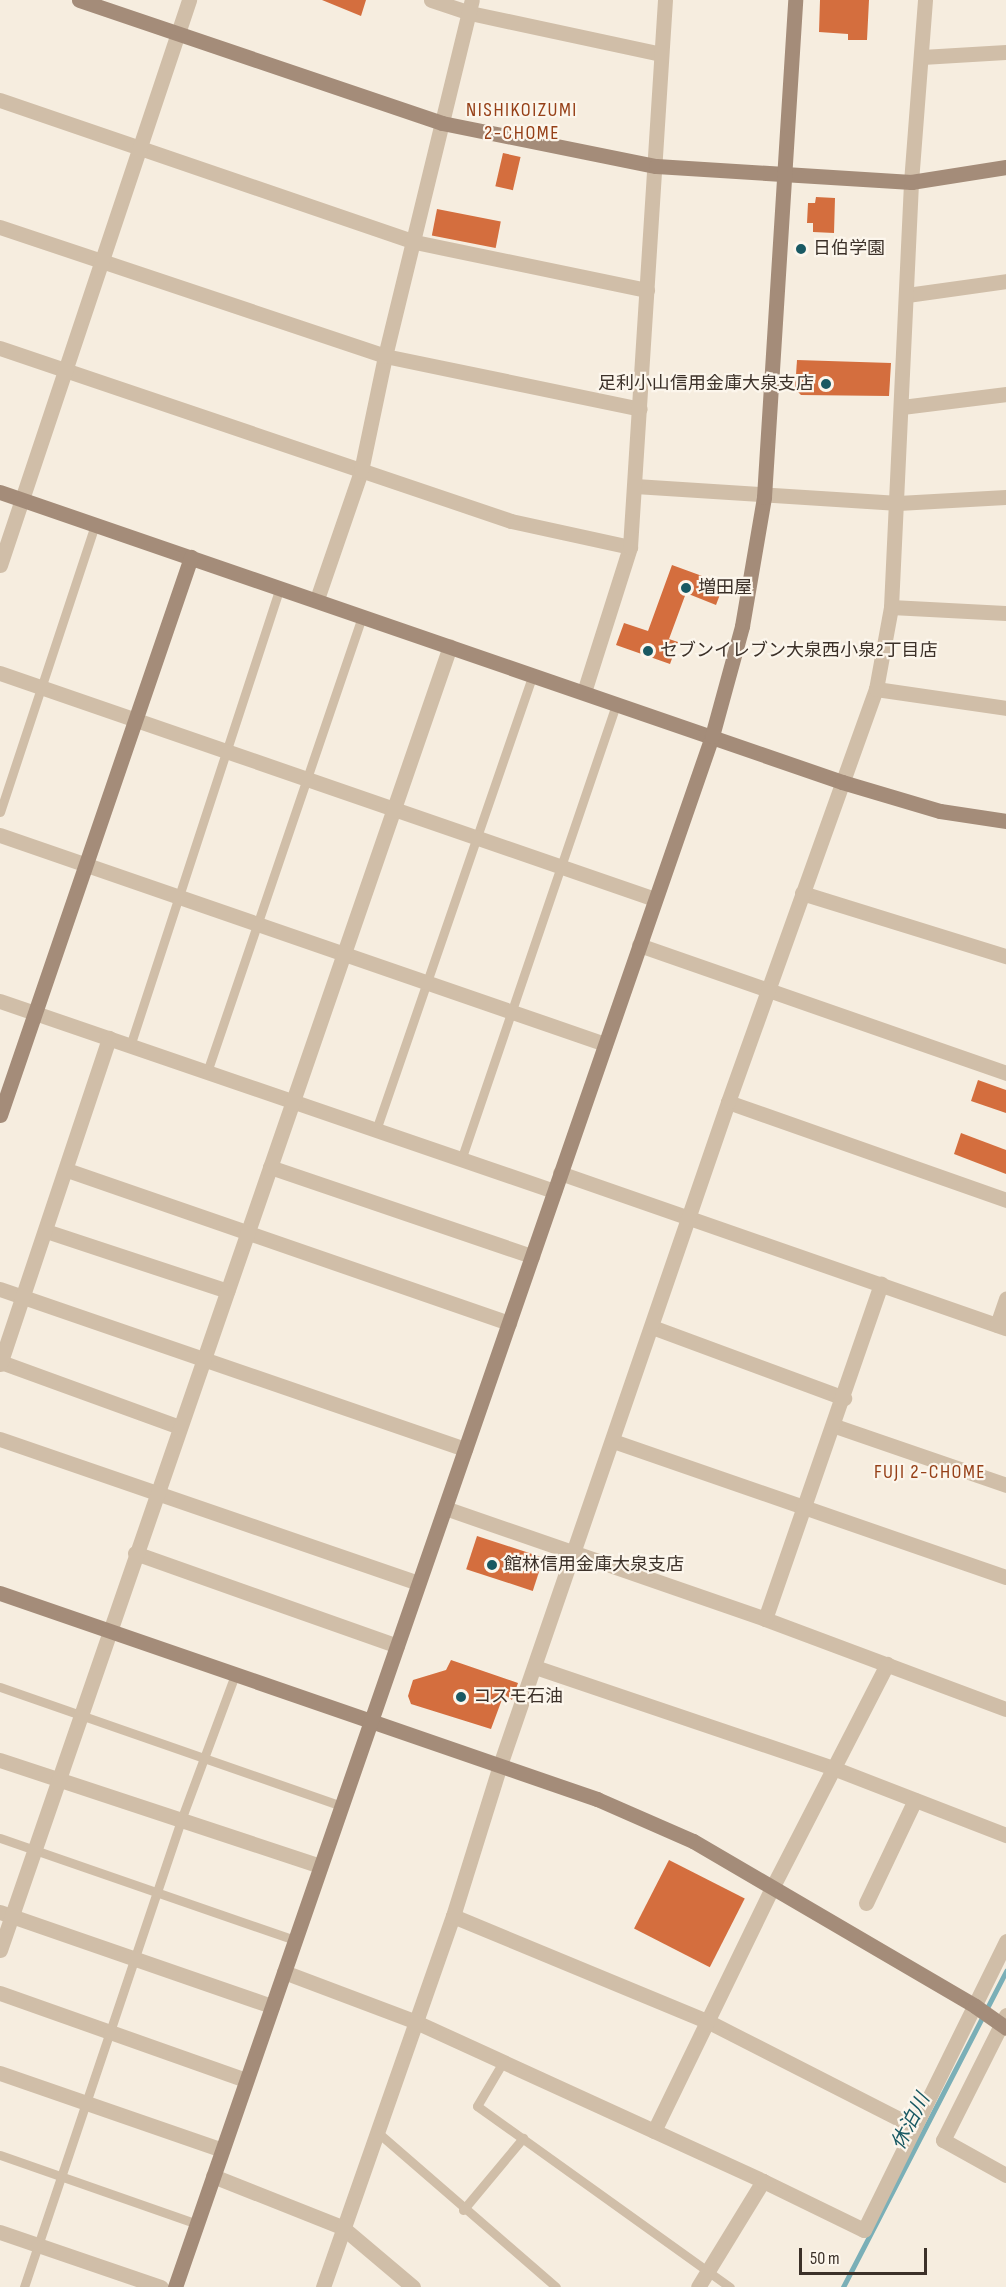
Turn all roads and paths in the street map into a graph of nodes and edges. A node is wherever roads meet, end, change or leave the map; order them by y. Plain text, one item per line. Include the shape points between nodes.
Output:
1 (79, 0) edge
2 (189, 0) edge
3 (431, 0) edge
4 (665, 0) edge
5 (795, 0) edge
6 (925, 0) edge
7 (471, 7) edge
8 (178, 34) junction
9 (1006, 52) edge
10 (661, 54) junction
11 (922, 57) junction
12 (0, 100) edge
13 (442, 123) junction
14 (138, 147) junction
15 (656, 166) junction
16 (1006, 167) edge
17 (784, 175) junction
18 (911, 182) junction
19 (0, 227) edge
20 (415, 242) junction
21 (100, 261) junction
22 (1006, 282) edge
23 (647, 290) junction
24 (907, 295) junction
25 (0, 348) edge
26 (385, 356) junction
27 (65, 370) junction
28 (1006, 394) edge
29 (902, 407) junction
30 (640, 409) junction
31 (361, 471) junction
32 (635, 486) junction
33 (0, 492) edge
34 (764, 497) junction
35 (1006, 497) edge
36 (23, 500) junction
37 (898, 503) junction
38 (95, 524) junction
39 (630, 547) junction
40 (191, 557) junction
41 (0, 565) edge
42 (280, 588) junction
43 (317, 599) junction
44 (891, 607) junction
45 (1006, 614) edge
46 (362, 616) junction
47 (450, 646) junction
48 (0, 673) edge
49 (533, 675) junction
50 (41, 687) junction
51 (876, 689) junction
52 (584, 692) junction
53 (617, 703) junction
54 (1006, 708) edge
55 (136, 719) junction
56 (712, 736) junction
57 (227, 750) junction
58 (307, 778) junction
59 (842, 782) junction
60 (394, 809) junction
61 (0, 812) edge
62 (1006, 821) edge
63 (0, 835) edge
64 (477, 837) junction
65 (85, 864) junction
66 (561, 867) junction
67 (802, 893) junction
68 (179, 897) junction
69 (655, 899) junction
70 (257, 924) junction
71 (639, 945) junction
72 (344, 954) junction
73 (1006, 956) edge
74 (427, 982) junction
75 (767, 991) junction
76 (0, 1001) edge
77 (512, 1012) junction
78 (34, 1013) junction
79 (109, 1038) junction
80 (605, 1044) junction
81 (130, 1046) junction
82 (207, 1072) junction
83 (1006, 1073) edge
84 (293, 1102) junction
85 (729, 1102) junction
86 (0, 1115) edge
87 (376, 1130) junction
88 (461, 1160) junction
89 (270, 1167) junction
90 (67, 1170) junction
91 (560, 1173) junction
92 (554, 1191) junction
93 (1006, 1200) edge
94 (689, 1218) junction
95 (46, 1231) junction
96 (248, 1232) junction
97 (532, 1256) junction
98 (881, 1284) junction
99 (0, 1289) edge
100 (227, 1291) junction
101 (23, 1297) junction
102 (1006, 1299) edge
103 (508, 1323) junction
104 (652, 1327) junction
105 (1001, 1327) edge
106 (204, 1360) junction
107 (0, 1363) edge
108 (844, 1398) junction
109 (835, 1426) junction
110 (180, 1427) junction
111 (0, 1439) edge
112 (613, 1441) junction
113 (465, 1449) junction
114 (1006, 1485) edge
115 (156, 1493) junction
116 (445, 1508) junction
117 (806, 1509) junction
118 (135, 1553) junction
119 (573, 1553) junction
120 (1006, 1577) edge
121 (418, 1583) junction
122 (0, 1593) edge
123 (765, 1619) junction
124 (108, 1630) junction
125 (397, 1646) junction
126 (887, 1664) junction
127 (535, 1667) junction
128 (236, 1672) junction
129 (0, 1687) edge
130 (1006, 1709) edge
131 (80, 1715) junction
132 (371, 1719) junction
133 (204, 1758) junction
134 (0, 1760) edge
135 (500, 1765) junction
136 (833, 1768) junction
137 (58, 1779) junction
138 (915, 1800) junction
139 (341, 1806) junction
140 (181, 1820) junction
141 (1006, 1835) edge
142 (0, 1838) edge
143 (34, 1850) junction
144 (320, 1866) junction
145 (772, 1888) junction
146 (157, 1893) junction
147 (866, 1903) dead end
148 (6, 1914) edge
149 (453, 1916) junction
150 (295, 1940) junction
151 (1006, 1941) edge
152 (0, 1950) edge
153 (135, 1958) junction
154 (284, 1972) junction
155 (0, 1993) edge
156 (974, 2005) junction
157 (272, 2006) junction
158 (707, 2021) junction
159 (1001, 2021) edge
160 (416, 2022) junction
161 (110, 2032) junction
162 (503, 2062) junction
163 (0, 2073) edge
164 (246, 2080) junction
165 (86, 2103) junction
166 (913, 2126) junction
167 (376, 2131) junction
168 (654, 2131) junction
169 (523, 2138) junction
170 (222, 2150) junction
171 (0, 2155) edge
172 (1006, 2175) edge
173 (62, 2176) junction
174 (213, 2176) junction
175 (763, 2181) junction
176 (463, 2210) junction
177 (196, 2224) junction
178 (342, 2227) junction
179 (0, 2232) edge
180 (38, 2245) junction
181 (708, 2270) junction
182 (24, 2287) edge
183 (160, 2287) edge
184 (175, 2287) edge
185 (322, 2287) edge
186 (413, 2287) edge
187 (556, 2287) edge
188 (698, 2287) edge
189 (730, 2287) edge

1 - 8 street
2 - 8 street
3 - 7 street
4 - 10 street
5 - 17 street
6 - 11 street
7 - 10 street
7 - 13 street
8 - 13 street
8 - 14 street
9 - 11 street
10 - 15 street
11 - 18 street
12 - 14 street
13 - 15 street
13 - 20 street
14 - 20 street
14 - 21 street
15 - 17 street
15 - 23 street
16 - 18 street
17 - 18 street
17 - 34 street
18 - 24 street
19 - 21 street
20 - 23 street
20 - 26 street
21 - 26 street
21 - 27 street
22 - 24 street
23 - 30 street
24 - 29 street
25 - 27 street
26 - 30 street
26 - 31 street
27 - 31 street
27 - 36 street
28 - 29 street
29 - 37 street
30 - 32 street
31 - 39 street via 511,521
31 - 43 street
32 - 34 street
32 - 39 street
33 - 36 street
34 - 37 street
34 - 56 street via 742,626
35 - 37 street
36 - 38 street
36 - 41 street
37 - 44 street
38 - 40 street
38 - 50 lane
39 - 52 street
40 - 42 street
40 - 55 street
42 - 43 street
42 - 57 lane
43 - 46 street
44 - 45 street
44 - 51 street
46 - 47 street
46 - 58 lane
47 - 49 street
47 - 60 street
48 - 50 street
49 - 52 street
49 - 64 lane
50 - 55 street
50 - 61 lane
51 - 54 street
51 - 59 street
52 - 53 street
53 - 56 street
53 - 66 lane
55 - 57 street
55 - 65 street
56 - 59 street
56 - 69 street
57 - 58 street
57 - 68 lane
58 - 60 street
58 - 70 lane
59 - 62 street via 940,810
59 - 67 street
60 - 64 street
60 - 72 street
63 - 65 street
64 - 66 street
64 - 74 lane
65 - 68 street
65 - 78 street
66 - 69 street
66 - 77 lane
67 - 73 street
67 - 75 street
68 - 70 street
68 - 81 lane
69 - 71 street
70 - 72 street
70 - 82 lane
71 - 75 street
71 - 80 street
72 - 74 street
72 - 84 street
74 - 77 street
74 - 87 lane
75 - 83 street
75 - 85 street
76 - 78 street
77 - 80 street
77 - 88 lane
78 - 79 street
78 - 86 street
79 - 81 street
79 - 90 street
80 - 91 street
81 - 82 street
82 - 84 street
84 - 87 street
84 - 89 street
85 - 93 street
85 - 94 street
87 - 88 street
88 - 92 street
89 - 96 street
89 - 97 street
90 - 95 street
90 - 96 street
91 - 92 street
91 - 94 street
92 - 97 street
94 - 98 street
94 - 104 street
95 - 100 street
95 - 101 street
96 - 100 street
96 - 103 street
97 - 103 street
98 - 105 street
98 - 108 street
99 - 101 street
100 - 106 street
101 - 106 street
101 - 107 street
102 - 105 street
103 - 113 street
104 - 108 street
104 - 112 street
106 - 110 street
106 - 113 street
107 - 110 street
108 - 109 street
109 - 114 street
109 - 117 street
110 - 115 street
111 - 115 street
112 - 117 street
112 - 119 street
113 - 116 street
115 - 118 street
115 - 121 street
116 - 119 street
116 - 121 street
117 - 120 street
117 - 123 street
118 - 124 street
118 - 125 street
119 - 123 street
119 - 127 street
121 - 125 street
122 - 124 street
123 - 126 street
124 - 128 street
124 - 131 street
125 - 132 street
126 - 130 street
126 - 136 street
127 - 135 street
127 - 136 street
128 - 132 street
128 - 133 lane
129 - 131 lane
131 - 133 lane
131 - 137 street
132 - 135 street
132 - 139 street
133 - 139 lane
133 - 140 lane
134 - 137 street
135 - 145 street via 597,1799 693,1840
135 - 149 street
136 - 138 street
136 - 145 street
137 - 140 street
137 - 143 street
138 - 141 street
138 - 147 street
139 - 144 street
140 - 144 street
140 - 146 lane
142 - 143 lane
143 - 146 lane
143 - 148 street
144 - 150 street
145 - 156 street
145 - 158 street
146 - 150 lane
146 - 153 lane
148 - 152 street
148 - 153 street
149 - 158 street
149 - 160 street
150 - 154 street
151 - 156 street
153 - 157 street
153 - 161 lane
154 - 157 street
154 - 160 street
155 - 161 street
156 - 159 street
156 - 166 street
157 - 164 street
158 - 166 street
158 - 168 street
159 - 172 street via 943,2140
160 - 162 street
160 - 167 street
161 - 164 street
161 - 165 lane
162 - 168 street
162 - 169 lane via 477,2106
163 - 165 street
164 - 170 street
165 - 170 street
165 - 173 lane
166 - 175 street via 864,2230
167 - 176 lane
167 - 178 street
168 - 175 street
169 - 176 lane
169 - 181 lane
170 - 174 street
171 - 173 lane
173 - 177 lane
173 - 180 lane
174 - 177 street
174 - 178 street
175 - 181 street
176 - 187 lane
177 - 184 street
178 - 185 street
178 - 186 street
179 - 180 street
180 - 182 lane
180 - 183 street
181 - 188 street
181 - 189 lane

